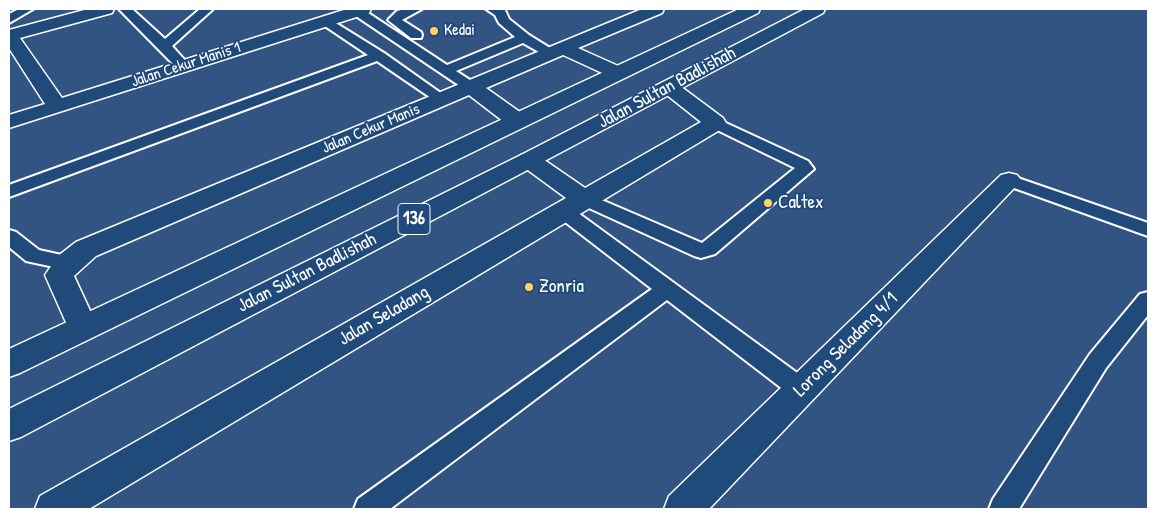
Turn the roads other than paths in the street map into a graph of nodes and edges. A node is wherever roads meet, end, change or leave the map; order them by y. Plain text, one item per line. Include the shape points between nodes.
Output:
1 (27, 9) edge
2 (106, 9) edge
3 (125, 9) edge
4 (207, 9) edge
5 (416, 9) edge
6 (480, 9) edge
7 (492, 9) edge
8 (656, 9) edge
9 (752, 9) edge
10 (817, 9) edge
11 (360, 10) edge
12 (327, 16) edge
13 (9, 19) edge
14 (503, 20) junction
15 (9, 35) edge
16 (524, 38) junction
17 (165, 46) junction
18 (556, 51) junction
19 (422, 54) junction
20 (379, 56) junction
21 (183, 66) junction
22 (446, 70) junction
23 (618, 73) junction
24 (471, 86) junction
25 (669, 87) junction
26 (442, 99) junction
27 (57, 106) junction
28 (516, 120) junction
29 (9, 122) edge
30 (715, 123) junction
31 (529, 160) junction
32 (1009, 180) joint
33 (9, 190) edge
34 (574, 205) junction
35 (1148, 230) edge
36 (9, 237) edge
37 (77, 256) junction
38 (667, 289) junction
39 (1148, 300) edge
40 (83, 328) junction
41 (9, 364) edge
42 (802, 390) junction
43 (9, 426) edge
44 (54, 509) edge
45 (368, 509) edge
46 (683, 509) edge
47 (1003, 509) edge

1 - 13 lane
2 - 15 street
3 - 17 lane
4 - 17 lane
5 - 19 lane via 394,20 429,42 429,47
6 - 14 lane
7 - 14 lane via 501,13
8 - 18 street, Jalan Cekur Manis
9 - 23 street, Jalan Sultan Badlishah / 136
10 - 25 street, Jalan Sultan Badlishah / 136
11 - 12 street, Jalan Cekur Manis 1
11 - 19 lane
12 - 20 lane
12 - 21 street, Jalan Cekur Manis 1
14 - 16 lane
15 - 27 street
16 - 18 lane
16 - 22 lane
17 - 21 lane
18 - 23 street
18 - 24 street, Jalan Cekur Manis
19 - 22 lane
20 - 26 lane
20 - 33 lane
21 - 27 street, Jalan Cekur Manis 1
22 - 24 lane
23 - 28 street, Jalan Sultan Badlishah / 136
24 - 26 street, Jalan Cekur Manis
24 - 28 street
25 - 30 street
25 - 31 street, Jalan Sultan Badlishah / 136
26 - 37 street, Jalan Cekur Manis
27 - 29 street, Jalan Cekur Manis 1
28 - 40 street, Jalan Sultan Badlishah / 136
30 - 34 street, Jalan Seladang
30 - 34 lane via 802,164 805,169 708,249 701,251
31 - 34 street
31 - 43 street, Jalan Sultan Badlishah / 136
32 - 35 lane
32 - 42 street, Lorong Seladang 4/1
34 - 38 lane
34 - 44 street, Jalan Seladang
36 - 37 lane via 33,256
37 - 40 street via 59,275
38 - 42 lane
38 - 45 lane
39 - 47 lane via 1098,361
40 - 41 street, Jalan Sultan Badlishah / 136
42 - 46 street, Lorong Seladang 4/1

